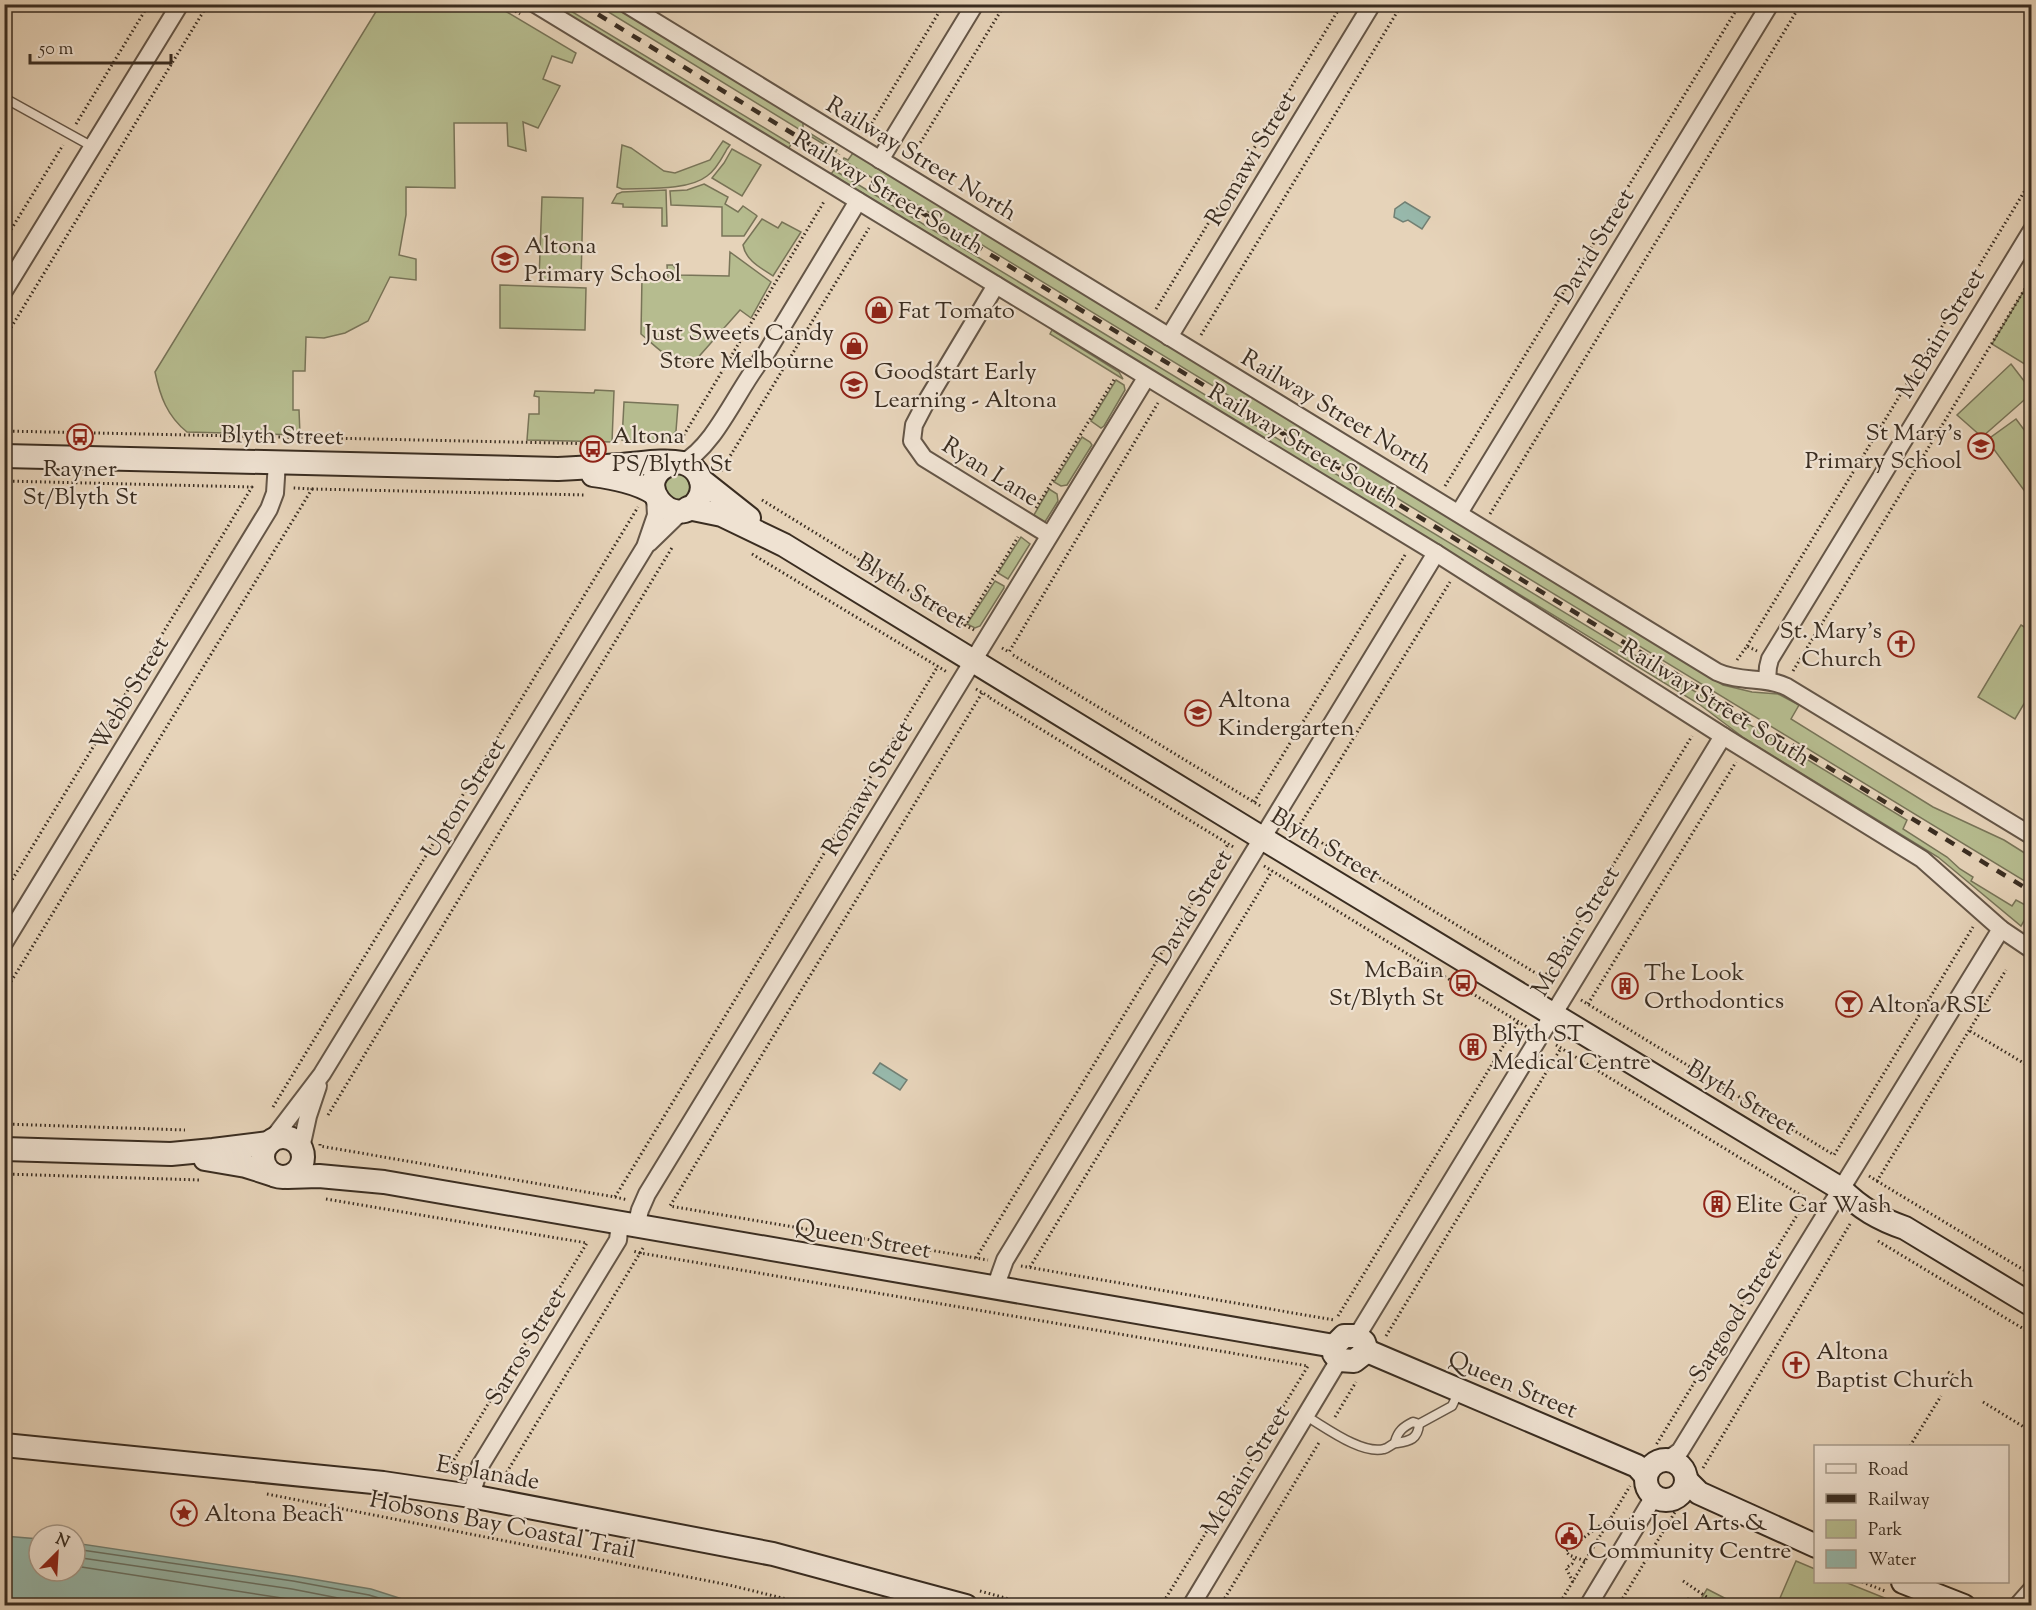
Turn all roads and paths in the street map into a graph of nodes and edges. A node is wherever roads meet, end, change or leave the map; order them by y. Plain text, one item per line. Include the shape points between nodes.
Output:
1 (180, 4) edge
2 (208, 4) edge
3 (535, 4) edge
4 (626, 4) edge
5 (944, 4) edge
6 (975, 4) edge
7 (1005, 4) edge
8 (1342, 4) edge
9 (1372, 4) edge
10 (1402, 4) edge
11 (1740, 4) edge
12 (1770, 4) edge
13 (1801, 4) edge
14 (4, 96) edge
15 (93, 147) junction
16 (841, 151) dead end
17 (884, 153) junction
18 (830, 170) dead end
19 (2031, 179) edge
20 (816, 195) dead end
21 (858, 201) junction
22 (2031, 230) edge
23 (2031, 277) edge
24 (996, 285) junction
25 (4, 291) edge
26 (1173, 330) junction
27 (4, 339) edge
28 (1142, 385) junction
29 (4, 431) edge
30 (607, 444) dead end
31 (4, 456) edge
32 (277, 462) junction
33 (686, 466) junction
34 (558, 470) junction
35 (4, 482) edge
36 (276, 486) junction
37 (312, 489) junction
38 (592, 495) dead end
39 (757, 497) dead end
40 (650, 498) junction
41 (1463, 506) junction
42 (685, 509) junction
43 (1028, 522) junction
44 (1049, 535) junction
45 (675, 544) dead end
46 (784, 544) junction
47 (645, 547) junction
48 (1436, 553) junction
49 (1405, 554) dead end
50 (1450, 582) dead end
51 (965, 625) junction
52 (986, 639) junction
53 (1747, 646) junction
54 (1013, 655) dead end
55 (974, 659) junction
56 (1770, 659) junction
57 (1732, 661) dead end
58 (938, 666) dead end
59 (1767, 680) junction
60 (982, 693) dead end
61 (990, 698) dead end
62 (1695, 731) dead end
63 (1723, 736) junction
64 (1738, 758) dead end
65 (1254, 802) junction
66 (1276, 815) junction
67 (1298, 828) junction
68 (2031, 836) edge
69 (1263, 838) junction
70 (1228, 844) junction
71 (1251, 857) junction
72 (1272, 871) junction
73 (4, 893) edge
74 (2031, 917) edge
75 (1977, 920) dead end
76 (2026, 925) dead end
77 (2001, 929) junction
78 (4, 943) edge
79 (2031, 950) edge
80 (2006, 970) dead end
81 (1544, 978) junction
82 (1566, 991) junction
83 (4, 993) edge
84 (1588, 1004) junction
85 (1553, 1013) junction
86 (1518, 1022) junction
87 (1970, 1031) junction
88 (1539, 1034) junction
89 (1561, 1048) junction
90 (2031, 1068) edge
91 (322, 1074) junction
92 (286, 1120) junction
93 (4, 1124) edge
94 (188, 1130) dead end
95 (306, 1140) junction
96 (270, 1142) junction
97 (4, 1149) edge
98 (171, 1154) junction
99 (1854, 1167) junction
100 (4, 1174) edge
101 (280, 1176) junction
102 (201, 1180) dead end
103 (1877, 1181) junction
104 (384, 1182) junction
105 (1885, 1185) junction
106 (1841, 1189) junction
107 (1880, 1193) dead end
108 (322, 1198) dead end
109 (1828, 1210) junction
110 (628, 1224) junction
111 (1851, 1225) junction
112 (1858, 1229) dead end
113 (1876, 1240) dead end
114 (587, 1243) junction
115 (615, 1246) junction
116 (640, 1253) junction
117 (976, 1258) junction
118 (1004, 1263) junction
119 (1030, 1267) junction
120 (2031, 1275) edge
121 (995, 1288) junction
122 (2031, 1305) edge
123 (1335, 1320) junction
124 (2031, 1334) edge
125 (1361, 1339) junction
126 (1336, 1358) junction
127 (1308, 1366) junction
128 (1948, 1371) dead end
129 (1972, 1386) dead end
130 (1459, 1390) junction
131 (1941, 1396) dead end
132 (1983, 1402) dead end
133 (1306, 1416) junction
134 (1419, 1425) junction
135 (1328, 1428) junction
136 (2031, 1432) edge
137 (1395, 1443) junction
138 (4, 1445) edge
139 (1911, 1445) edge
140 (447, 1471) dead end
141 (1667, 1477) junction
142 (502, 1480) dead end
143 (261, 1493) dead end
144 (471, 1496) junction
145 (1613, 1515) junction
146 (1600, 1536) junction
147 (1605, 1540) dead end
148 (1814, 1546) edge
149 (1575, 1557) junction
150 (1585, 1561) junction
151 (1683, 1581) dead end
152 (1573, 1582) junction
153 (1898, 1583) edge
154 (1908, 1583) edge
155 (2031, 1589) edge
156 (815, 1605) edge
157 (959, 1605) edge
158 (1161, 1605) edge
159 (1191, 1605) edge
160 (1220, 1605) edge
161 (1558, 1605) edge
162 (1588, 1605) edge
163 (1618, 1605) edge
164 (1720, 1605) edge
165 (1939, 1605) edge
166 (1964, 1605) edge
167 (2017, 1605) edge

1 - 15 street
2 - 27 path
3 - 21 street, Railway Street South
4 - 17 street, Railway Street North
5 - 17 path via 866,133
6 - 17 street
7 - 17 path via 910,159
8 - 26 path via 1156,309
9 - 26 street, Romawi Street
10 - 26 path via 1200,336
11 - 41 path via 1445,486
12 - 41 street, David Street
13 - 41 path via 1490,514
14 - 15 lane
15 - 25 street
16 - 18 path
17 - 26 street, Railway Street North
19 - 53 path
20 - 33 path via 825,200
21 - 24 street, Railway Street South
21 - 33 street via 765,355
22 - 56 street, McBain Street
23 - 56 path via 1792,672
24 - 28 street, Railway Street South
24 - 43 street, Ryan Lane via 926,402 914,425 912,441 924,458
26 - 41 street, Railway Street North
28 - 43 path via 1116,377
28 - 44 street, Romawi Street
28 - 48 street, Railway Street South
28 - 52 path via 1159,404 1009,652
29 - 30 path
31 - 32 street, Blyth Street
32 - 34 street, Blyth Street
32 - 36 street, Webb Street
33 - 34 street, Blyth Street via 650,463
33 - 40 street via 667,465 657,474
33 - 42 street via 701,494
33 - 46 street, Blyth Street
34 - 40 street, Blyth Street via 644,487
35 - 73 path via 252,487
36 - 37 path
36 - 78 street, Webb Street via 261,524
37 - 38 path
37 - 83 path
39 - 51 path
40 - 42 street via 670,510
40 - 47 street, Upton Street via 656,515
40 - 92 path via 269,1113
41 - 59 street, Railway Street North via 1718,672 1738,679
42 - 46 street, Blyth Street via 722,515
42 - 47 street, Upton Street
43 - 44 street, Ryan Lane
43 - 51 path
44 - 52 street, Romawi Street
45 - 95 path
46 - 55 street, Blyth Street
47 - 91 street, Upton Street
48 - 63 street, Railway Street South
48 - 66 street, David Street
49 - 65 path
50 - 67 path
51 - 52 path
52 - 55 street, Romawi Street
53 - 56 path
53 - 57 path via 1739,660
54 - 65 path
55 - 69 street, Blyth Street
55 - 110 street, Romawi Street
56 - 59 street, McBain Street
58 - 95 path via 615,1197 320,1146
59 - 68 street, Railway Street North via 1787,687
60 - 117 path via 670,1206
61 - 70 path
62 - 81 path
63 - 77 street, Railway Street South via 1922,859
63 - 82 street, McBain Street
64 - 84 path
65 - 66 path
66 - 67 path
66 - 69 street, David Street
67 - 81 path
69 - 71 street, David Street
69 - 85 street, Blyth Street
70 - 71 path
70 - 117 path
71 - 72 path
71 - 118 street, David Street
72 - 86 path
72 - 119 path
74 - 76 path
75 - 84 path via 1834,1155
77 - 79 street, Railway Street South
77 - 99 street, Sargood Street
80 - 87 path
81 - 82 path
82 - 84 path
82 - 85 street, McBain Street
85 - 88 street, McBain Street
85 - 106 street, Blyth Street
86 - 88 path
86 - 123 path
87 - 90 path
87 - 103 path
88 - 89 path
88 - 125 street, McBain Street
89 - 125 path via 1383,1340
89 - 141 path via 1808,1199
91 - 92 street, Upton Street
91 - 95 street, Upton Street
92 - 96 street, Upton Street
93 - 94 path
95 - 96 street via 277,1138
95 - 101 street via 298,1170
95 - 104 street, Queen Street via 325,1163
96 - 98 street, Queen Street
96 - 101 street via 263,1160
97 - 98 street, Queen Street
98 - 101 street, Queen Street via 246,1166
99 - 103 path
99 - 106 street, Sargood Street
100 - 102 path
101 - 104 street, Queen Street
103 - 105 path
104 - 110 street, Queen Street
105 - 107 path
105 - 120 path
106 - 109 street, Sargood Street
106 - 122 street, Blyth Street via 1865,1195 1890,1210 1905,1228
108 - 114 path
109 - 111 path
109 - 141 street, Sargood Street
110 - 115 street, Sarros Street
110 - 121 street, Queen Street
111 - 112 path
111 - 141 path
113 - 124 path
114 - 115 path
114 - 140 path
115 - 116 path
115 - 144 street, Sarros Street via 480,1466
116 - 127 path
116 - 142 path
117 - 118 path
118 - 119 path
118 - 121 street, David Street
119 - 123 path
121 - 126 street, Queen Street
123 - 125 path
125 - 126 street via 1344,1336
125 - 130 street, Queen Street
126 - 127 path
126 - 133 street, McBain Street
126 - 135 path via 1347,1370 1360,1375
127 - 158 path
128 - 129 path
130 - 134 lane via 1452,1406
130 - 141 street, Queen Street
131 - 139 path
132 - 136 path
133 - 135 lane
133 - 159 street, McBain Street
134 - 137 lane via 1413,1438
134 - 137 lane via 1413,1422 1405,1426 1397,1433
135 - 137 lane via 1364,1448 1383,1449
135 - 160 path
138 - 144 street, Esplanade via 383,1483
141 - 145 path via 1632,1483
141 - 148 street, Queen Street
141 - 162 street, Sargood Street
141 - 163 path via 1678,1507
143 - 156 path, Hobsons Bay Coastal Trail
144 - 157 street, Esplanade via 773,1554
145 - 146 path
145 - 149 path via 1566,1551
146 - 147 path
146 - 150 path
149 - 150 path
149 - 152 path via 1566,1568
150 - 152 path
151 - 164 path
152 - 161 path
153 - 165 street
154 - 166 street
155 - 167 street

